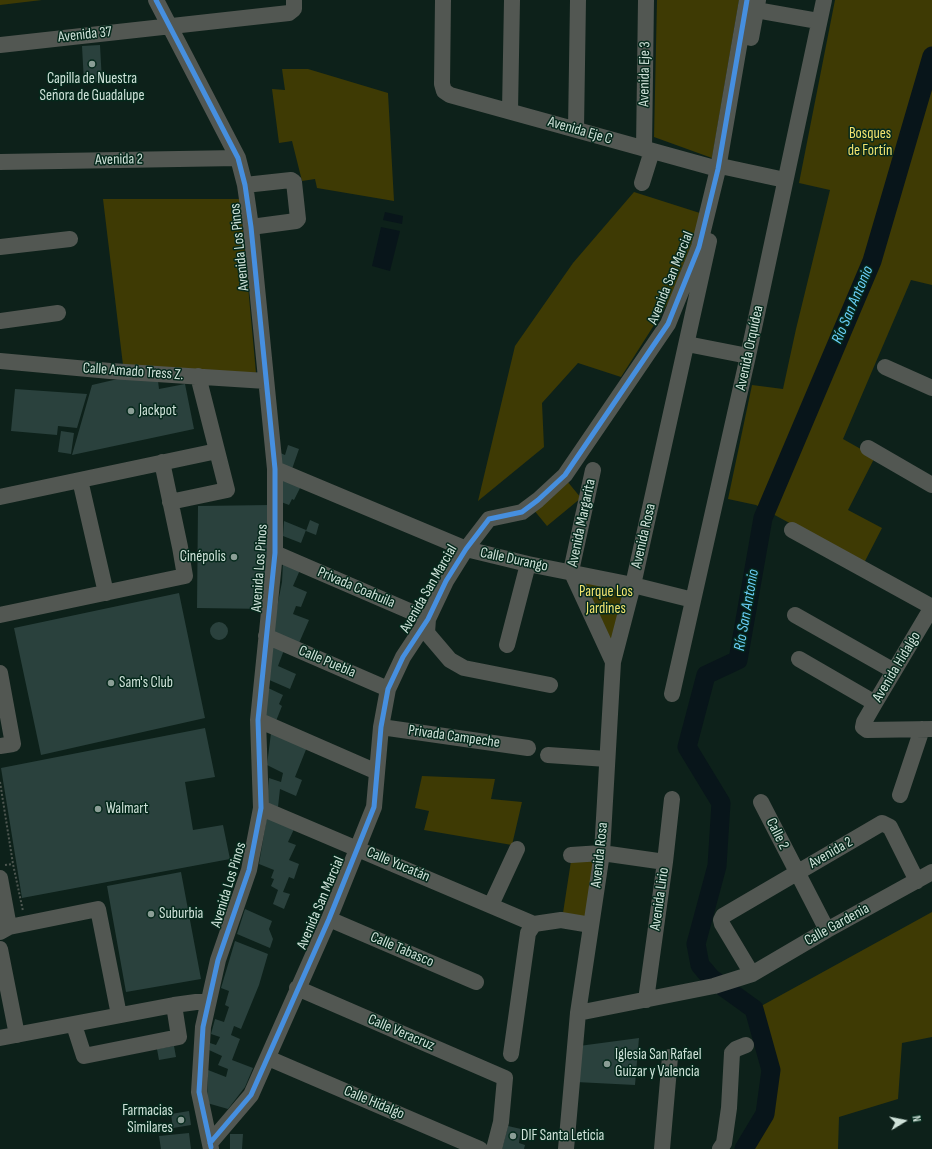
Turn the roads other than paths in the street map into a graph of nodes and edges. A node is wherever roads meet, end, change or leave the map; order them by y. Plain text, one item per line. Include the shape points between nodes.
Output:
1 (156, 0) edge
2 (444, 0) edge
3 (512, 0) edge
4 (578, 0) edge
5 (646, 0) edge
6 (824, 0) edge
7 (754, 3) edge
8 (294, 5) edge
9 (818, 21) junction
10 (170, 26) junction
11 (0, 45) edge
12 (510, 112) junction
13 (576, 130) junction
14 (648, 150) junction
15 (238, 158) junction
16 (0, 162) edge
17 (722, 168) junction
18 (786, 180) junction
19 (642, 183) dead end
20 (245, 185) junction
21 (250, 227) junction
22 (70, 239) dead end
23 (0, 248) edge
24 (58, 313) dead end
25 (0, 321) edge
26 (687, 344) junction
27 (748, 356) junction
28 (0, 361) edge
29 (885, 367) dead end
30 (198, 376) junction
31 (266, 381) junction
32 (932, 388) edge
33 (868, 448) dead end
34 (217, 451) junction
35 (162, 462) junction
36 (275, 469) junction
37 (593, 470) dead end
38 (80, 480) junction
39 (932, 486) edge
40 (0, 497) edge
41 (170, 502) junction
42 (792, 530) dead end
43 (466, 549) junction
44 (275, 554) junction
45 (528, 564) junction
46 (571, 572) junction
47 (632, 585) junction
48 (106, 593) junction
49 (693, 600) junction
50 (932, 607) edge
51 (0, 615) edge
52 (795, 615) dead end
53 (428, 619) junction
54 (266, 636) junction
55 (507, 645) dead end
56 (799, 659) dead end
57 (613, 662) junction
58 (894, 671) junction
59 (0, 672) edge
60 (550, 686) dead end
61 (388, 688) junction
62 (672, 694) dead end
63 (875, 703) junction
64 (258, 720) junction
65 (381, 727) junction
66 (927, 729) edge
67 (0, 746) edge
68 (528, 748) dead end
69 (548, 755) dead end
70 (607, 759) junction
71 (377, 772) junction
72 (900, 795) dead end
73 (672, 799) dead end
74 (761, 802) dead end
75 (261, 808) junction
76 (357, 848) junction
77 (517, 849) dead end
78 (602, 853) junction
79 (571, 855) dead end
80 (665, 862) junction
81 (932, 872) edge
82 (797, 873) junction
83 (0, 878) edge
84 (917, 881) junction
85 (491, 905) junction
86 (329, 919) junction
87 (534, 924) junction
88 (591, 925) junction
89 (4, 930) edge
90 (827, 930) junction
91 (0, 949) edge
92 (747, 976) junction
93 (476, 982) dead end
94 (297, 988) junction
95 (646, 1000) junction
96 (208, 1002) junction
97 (174, 1005) junction
98 (578, 1013) junction
99 (119, 1015) junction
100 (74, 1024) junction
101 (17, 1035) junction
102 (0, 1038) edge
103 (746, 1045) dead end
104 (511, 1054) dead end
105 (670, 1057) dead end
106 (268, 1058) junction
107 (211, 1146) edge
108 (480, 1149) edge
109 (494, 1149) edge
110 (566, 1149) edge
111 (662, 1149) edge
112 (720, 1149) edge

1 - 10 street, Avenida Los Pinos
2 - 12 street, Avenida Eje C via 444,91 450,96
3 - 12 street
4 - 13 street
5 - 14 street, Avenida Eje 3
6 - 9 street, Avenida Orquídea
7 - 9 street
7 - 17 street, Avenida San Marcial
8 - 10 street via 289,13
9 - 18 street, Avenida Orquídea
10 - 11 street, Avenida 37
10 - 15 street, Avenida Los Pinos
12 - 13 street, Avenida Eje C
13 - 14 street, Avenida Eje C
14 - 17 street, Avenida Eje C
14 - 19 street, Avenida Eje 3
15 - 16 street, Avenida 2
15 - 20 street, Avenida Los Pinos
17 - 18 street, Avenida Eje C
17 - 26 street, Avenida Rosa
17 - 43 street, Avenida San Marcial via 699,246 668,324 565,475 522,512 489,519
18 - 27 street, Avenida Orquídea
20 - 21 street, Avenida Los Pinos
20 - 21 street via 292,180 294,182 298,219
21 - 31 street, Avenida Los Pinos
22 - 23 street
24 - 25 street
26 - 27 street
26 - 47 street, Avenida Rosa
27 - 49 street, Avenida Orquídea
28 - 30 street, Calle Amado Tress Z.
29 - 32 street
30 - 31 street, Calle Amado Tress Z.
30 - 34 street
31 - 36 street, Avenida Los Pinos
33 - 39 street
34 - 35 street
34 - 41 street via 227,490
35 - 38 street
35 - 41 street
36 - 43 street, Calle Durango
36 - 44 street, Avenida Los Pinos
37 - 46 street, Avenida Margarita
38 - 40 street
38 - 48 street
41 - 48 street via 185,576
42 - 50 street
43 - 45 street, Calle Durango
43 - 53 street, Avenida San Marcial via 446,581
44 - 53 street, Privada Coahuila
44 - 54 street, Avenida Los Pinos
45 - 46 street, Calle Durango
45 - 55 street
46 - 47 street, Calle Durango
46 - 57 street, Avenida Margarita
47 - 49 street, Calle Durango
47 - 57 street, Avenida Rosa
48 - 51 street
49 - 62 street, Avenida Orquídea
50 - 58 street, Avenida Hidalgo
52 - 58 street
53 - 60 street via 427,634 450,660 464,668
53 - 61 street, Avenida San Marcial via 403,657
54 - 61 street, Calle Puebla
54 - 64 street, Avenida Los Pinos
56 - 63 street
57 - 70 street, Avenida Rosa
58 - 63 street, Avenida Hidalgo
59 - 67 street via 13,744
61 - 65 street, Avenida San Marcial
63 - 66 street, Avenida Hidalgo via 864,722 863,727 867,730
64 - 71 street
64 - 75 street, Avenida Los Pinos
65 - 68 street, Privada Campeche
65 - 71 street, Avenida San Marcial
66 - 72 street
69 - 70 street
70 - 78 street, Avenida Rosa
71 - 76 street, Avenida San Marcial via 374,807
73 - 80 street, Avenida Lirio
74 - 82 street, Calle 2
75 - 76 street, Calle Yucatán
75 - 96 street, Avenida Los Pinos via 249,870 218,960
76 - 85 street, Calle Yucatán
76 - 86 street, Avenida San Marcial
77 - 85 street
78 - 79 street
78 - 80 street
78 - 88 street, Avenida Rosa
80 - 95 street, Avenida Lirio
81 - 84 street, Calle Gardenia
82 - 84 street, Avenida 2 via 882,823 890,827
82 - 90 street, Calle 2
82 - 92 street, Avenida 2 via 723,916 721,920
83 - 89 street
84 - 90 street, Calle Gardenia
85 - 87 street, Calle Yucatán
86 - 93 street, Calle Tabasco
86 - 94 street, Avenida San Marcial
87 - 88 street via 561,920
87 - 104 street via 528,933
88 - 98 street, Avenida Rosa
89 - 99 street via 98,909
90 - 92 street, Calle Gardenia
91 - 101 street
92 - 95 street, Calle Gardenia via 714,986
94 - 106 street, Avenida San Marcial
94 - 109 street, Calle Veracruz via 505,1078 501,1122
95 - 98 street
96 - 97 street
96 - 107 street, Avenida Los Pinos via 203,1027 199,1092
97 - 99 street
97 - 100 street via 179,1037 84,1056
98 - 110 street, Avenida Rosa
99 - 100 street
100 - 101 street
101 - 102 street
103 - 112 street via 732,1053 729,1108 724,1143
105 - 111 street
106 - 107 street, Avenida San Marcial via 251,1095
106 - 108 street, Calle Hidalgo

